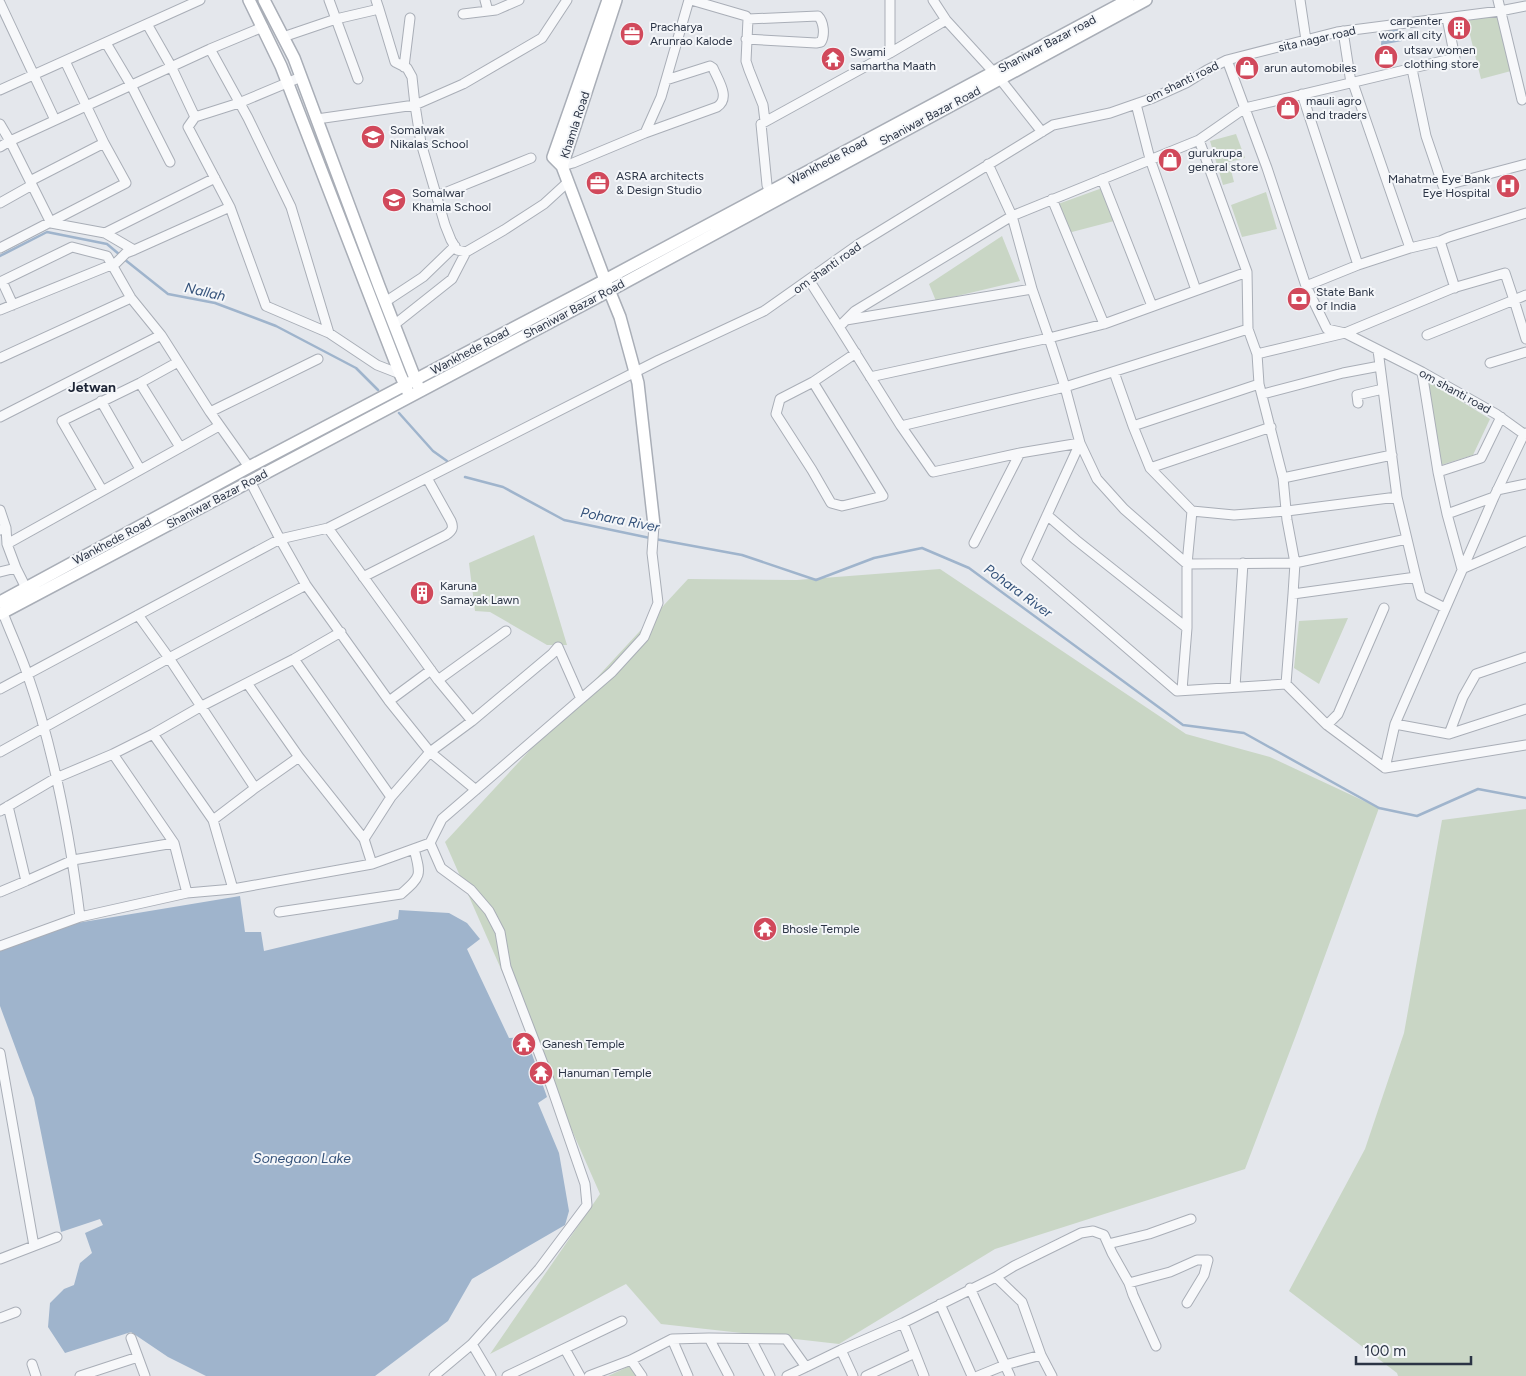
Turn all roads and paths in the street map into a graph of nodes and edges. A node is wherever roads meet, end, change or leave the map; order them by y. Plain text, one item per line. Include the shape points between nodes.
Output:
1 (200, 0) edge
2 (249, 0) edge
3 (264, 0) edge
4 (329, 0) edge
5 (485, 0) edge
6 (519, 0) edge
7 (567, 0) edge
8 (608, 0) edge
9 (616, 0) edge
10 (690, 0) edge
11 (890, 0) edge
12 (933, 0) edge
13 (1146, 0) edge
14 (1300, 0) edge
15 (1498, 0) edge
16 (1131, 2) edge
17 (0, 3) edge
18 (378, 4) edge
19 (1526, 6) edge
20 (488, 11) junction
21 (1500, 11) junction
22 (819, 13) dead end
23 (463, 14) dead end
24 (410, 18) dead end
25 (747, 18) junction
26 (1446, 18) junction
27 (336, 19) junction
28 (946, 20) junction
29 (147, 24) junction
30 (263, 27) junction
31 (1343, 31) junction
32 (283, 37) junction
33 (746, 39) junction
34 (1306, 40) junction
35 (106, 43) junction
36 (210, 49) junction
37 (890, 53) junction
38 (1227, 60) junction
39 (65, 61) junction
40 (172, 66) junction
41 (404, 67) junction
42 (1412, 69) junction
43 (34, 74) junction
44 (996, 76) junction
45 (301, 77) junction
46 (358, 79) dead end
47 (666, 80) junction
48 (287, 82) junction
49 (1352, 83) junction
50 (132, 85) junction
51 (0, 90) edge
52 (1302, 94) junction
53 (1522, 100) dead end
54 (239, 103) junction
55 (1136, 104) junction
56 (415, 105) junction
57 (86, 106) junction
58 (1245, 108) junction
59 (195, 117) junction
60 (55, 120) junction
61 (317, 120) junction
62 (765, 121) junction
63 (0, 124) edge
64 (645, 132) junction
65 (1042, 132) junction
66 (1199, 140) junction
67 (10, 141) junction
68 (104, 143) junction
69 (0, 147) edge
70 (531, 158) dead end
71 (1150, 160) junction
72 (170, 162) dead end
73 (988, 164) junction
74 (1526, 164) edge
75 (562, 166) junction
76 (215, 178) junction
77 (1102, 179) junction
78 (568, 182) junction
79 (31, 183) junction
80 (770, 192) junction
81 (437, 196) junction
82 (1052, 199) junction
83 (0, 203) edge
84 (230, 207) junction
85 (1526, 213) edge
86 (1012, 216) junction
87 (51, 223) junction
88 (105, 233) junction
89 (1440, 241) junction
90 (455, 246) junction
91 (0, 248) edge
92 (1410, 248) junction
93 (130, 251) junction
94 (466, 252) junction
95 (114, 264) junction
96 (1358, 265) junction
97 (1247, 272) junction
98 (809, 280) junction
99 (1, 282) edge
100 (607, 285) junction
101 (1306, 286) junction
102 (1032, 288) junction
103 (1455, 288) junction
104 (1196, 290) junction
105 (1526, 295) edge
106 (131, 298) junction
107 (1514, 300) junction
108 (385, 302) junction
109 (13, 305) junction
110 (1152, 306) junction
111 (0, 310) edge
112 (842, 323) junction
113 (1104, 324) junction
114 (394, 325) junction
115 (1248, 329) junction
116 (329, 333) junction
117 (1345, 333) junction
118 (1426, 334) dead end
119 (161, 335) junction
120 (1049, 338) junction
121 (1526, 338) edge
122 (1378, 350) junction
123 (1526, 352) edge
124 (856, 353) junction
125 (1257, 354) junction
126 (0, 358) edge
127 (318, 360) dead end
128 (178, 362) junction
129 (1490, 363) dead end
130 (1380, 366) junction
131 (1114, 372) junction
132 (1422, 372) junction
133 (635, 373) junction
134 (400, 374) junction
135 (870, 376) junction
136 (410, 382) junction
137 (813, 382) junction
138 (140, 383) junction
139 (1259, 384) junction
140 (1065, 387) junction
141 (1383, 389) junction
142 (415, 393) junction
143 (1263, 394) junction
144 (101, 402) junction
145 (1358, 403) dead end
146 (210, 412) junction
147 (1501, 417) junction
148 (0, 418) edge
149 (219, 426) junction
150 (901, 426) junction
151 (1133, 426) junction
152 (1271, 427) junction
153 (1525, 434) edge
154 (1080, 443) junction
155 (180, 448) junction
156 (1020, 453) junction
157 (1392, 455) junction
158 (249, 467) junction
159 (1150, 468) junction
160 (140, 470) junction
161 (1438, 472) junction
162 (427, 478) junction
163 (1283, 478) junction
164 (250, 481) junction
165 (1526, 484) edge
166 (102, 490) junction
167 (1496, 493) junction
168 (1398, 497) junction
169 (0, 510) edge
170 (1192, 511) junction
171 (1287, 511) junction
172 (1047, 514) junction
173 (1447, 514) junction
174 (654, 525) joint
175 (328, 528) junction
176 (3, 529) edge
177 (280, 539) junction
178 (1407, 539) junction
179 (1526, 541) edge
180 (974, 543) dead end
181 (7, 544) junction
182 (1243, 563) junction
183 (1295, 563) junction
184 (1187, 564) junction
185 (16, 568) junction
186 (1462, 569) junction
187 (0, 572) edge
188 (363, 577) junction
189 (1416, 577) junction
190 (306, 585) junction
191 (28, 593) junction
192 (1293, 594) junction
193 (1384, 608) dead end
194 (1445, 608) junction
195 (1, 610) edge
196 (138, 615) junction
197 (1187, 628) junction
198 (506, 631) dead end
199 (341, 632) junction
200 (1526, 657) edge
201 (169, 658) junction
202 (294, 659) junction
203 (430, 670) junction
204 (28, 674) junction
205 (438, 680) junction
206 (247, 683) junction
207 (1286, 684) junction
208 (1235, 687) junction
209 (0, 689) edge
210 (1182, 690) junction
211 (581, 699) junction
212 (390, 701) junction
213 (200, 707) junction
214 (1526, 709) edge
215 (472, 721) junction
216 (1394, 724) junction
217 (1327, 725) junction
218 (45, 728) junction
219 (153, 734) junction
220 (1449, 734) junction
221 (1526, 745) edge
222 (0, 752) edge
223 (430, 752) junction
224 (113, 754) junction
225 (299, 757) junction
226 (1385, 768) junction
227 (56, 778) junction
228 (255, 788) junction
229 (476, 790) junction
230 (391, 797) junction
231 (4, 808) edge
232 (213, 820) junction
233 (364, 839) junction
234 (174, 843) junction
235 (430, 843) junction
236 (414, 849) junction
237 (73, 860) junction
238 (372, 864) junction
239 (26, 881) junction
240 (234, 889) junction
241 (0, 892) edge
242 (187, 893) junction
243 (279, 912) dead end
244 (80, 917) junction
245 (0, 946) edge
246 (0, 1054) edge
247 (3, 1088) edge
248 (1191, 1219) dead end
249 (57, 1237) dead end
250 (1108, 1244) junction
251 (34, 1246) junction
252 (0, 1259) edge
253 (996, 1277) junction
254 (1129, 1283) junction
255 (970, 1288) junction
256 (1187, 1303) dead end
257 (940, 1304) junction
258 (16, 1312) dead end
259 (0, 1318) edge
260 (622, 1321) dead end
261 (903, 1323) junction
262 (131, 1338) dead end
263 (709, 1338) junction
264 (672, 1339) junction
265 (752, 1339) junction
266 (472, 1344) junction
267 (1156, 1346) dead end
268 (564, 1349) junction
269 (841, 1350) junction
270 (916, 1353) junction
271 (1041, 1355) junction
272 (138, 1357) junction
273 (632, 1360) junction
274 (32, 1364) dead end
275 (1006, 1365) junction
276 (806, 1368) junction
277 (36, 1376) edge
278 (80, 1376) edge
279 (145, 1376) edge
280 (434, 1376) edge
281 (492, 1376) edge
282 (507, 1376) edge
283 (580, 1376) edge
284 (589, 1376) edge
285 (642, 1376) edge
286 (688, 1376) edge
287 (730, 1376) edge
288 (770, 1376) edge
289 (787, 1376) edge
290 (853, 1376) edge
291 (866, 1376) edge
292 (924, 1376) edge
293 (972, 1376) edge
294 (978, 1376) edge
295 (1010, 1376) edge
296 (1052, 1376) edge

1 - 29 street
2 - 30 main road
3 - 32 main road
4 - 27 street
5 - 20 street
6 - 20 street
7 - 56 street via 542,38 463,84
8 - 75 main road, Khamla Road via 553,157
9 - 75 main road, Khamla Road
10 - 25 street
10 - 47 street
11 - 37 street
12 - 28 street
13 - 16 main road
14 - 34 street
15 - 21 street
16 - 44 main road, Shaniwar Bazar road
17 - 43 street
18 - 27 street
18 - 41 street via 395,62
19 - 21 street, sita nagar road
20 - 23 street
21 - 26 street, sita nagar road
21 - 53 street
22 - 25 street
24 - 41 street
25 - 33 street
25 - 33 street via 818,16 823,22 823,36 816,43
26 - 31 street, sita nagar road
26 - 42 street via 1455,58
27 - 32 street
27 - 46 street
28 - 37 street
28 - 44 street
29 - 35 street
29 - 40 street
30 - 36 street
30 - 48 main road
31 - 34 street, sita nagar road
31 - 49 street
32 - 45 main road
33 - 62 street via 748,70 763,105
34 - 38 street, sita nagar road
35 - 39 street
35 - 50 street
36 - 40 street
36 - 54 street
37 - 62 street
38 - 55 street, om shanti road via 1186,83
38 - 58 street, om shanti road
39 - 43 street
39 - 57 street
40 - 50 street
40 - 59 street
41 - 56 street via 412,77
42 - 49 street
42 - 74 street via 1426,136 1443,186
43 - 51 street
43 - 60 street
44 - 65 street
44 - 80 main road, Wankhede Road
44 - 100 main road, Shaniwar Bazar Road
45 - 48 street
45 - 61 main road
47 - 64 street
47 - 64 street via 710,66 724,95 723,102 717,107
48 - 54 street
48 - 134 main road
49 - 52 street
49 - 92 street
50 - 57 street
50 - 72 street
52 - 58 street
52 - 96 street
54 - 59 street
54 - 116 street via 291,207
55 - 65 street, om shanti road via 1052,125
55 - 71 street
56 - 61 street
56 - 81 street via 421,143
57 - 60 street
57 - 68 street
58 - 66 street
58 - 101 street, om shanti road
59 - 76 street via 188,127
60 - 67 street
61 - 108 main road
62 - 80 street via 761,124
63 - 67 street
64 - 75 street
65 - 73 street, om shanti road
66 - 71 street
66 - 97 street
67 - 69 street
67 - 79 street
68 - 79 street
68 - 87 street via 126,183
70 - 81 street
71 - 77 street
71 - 104 street
73 - 86 street
73 - 98 street, om shanti road via 859,244
75 - 78 main road
76 - 84 street
76 - 88 street
77 - 82 street
77 - 110 street
78 - 94 street via 544,204
78 - 100 main road
79 - 83 street
79 - 87 street
80 - 100 main road, Wankhede Road
81 - 90 street
82 - 86 street
82 - 113 street
84 - 93 street
84 - 116 street via 266,306
85 - 89 street
86 - 102 street
86 - 112 street via 855,311
87 - 88 street
87 - 91 street
88 - 93 street
89 - 92 street
89 - 103 street
90 - 94 street via 457,250
90 - 108 street via 423,277
92 - 96 street
93 - 95 street
94 - 114 street via 452,279
95 - 99 street via 107,256 72,247
95 - 106 street
95 - 109 street
96 - 101 street
97 - 104 street
97 - 115 street
98 - 112 street
98 - 133 street, om shanti road via 764,311
99 - 109 street
100 - 133 main road via 620,317
100 - 136 main road, Wankhede Road
100 - 142 main road, Shaniwar Bazar Road
101 - 117 street, om shanti road via 1327,329
102 - 112 street
102 - 120 street
103 - 107 street via 1505,272
103 - 117 street
104 - 110 street
105 - 107 street
106 - 119 street
106 - 126 street
107 - 118 street
107 - 121 street
108 - 114 main road
109 - 111 street
110 - 113 street
112 - 124 street
113 - 120 street
114 - 136 main road
115 - 125 street
115 - 131 street
116 - 134 street via 377,365
117 - 122 street, om shanti road
117 - 125 street
119 - 128 street
119 - 148 street
120 - 135 street
120 - 140 street
122 - 130 street
122 - 132 street, om shanti road
123 - 129 street
124 - 135 street
124 - 137 street
125 - 139 street
127 - 146 street
128 - 138 street
128 - 146 street
130 - 141 street
130 - 143 street
131 - 140 street
131 - 151 street
132 - 147 street, om shanti road
132 - 161 street
133 - 162 street, om shanti road
133 - 174 main road
134 - 136 main road
135 - 150 street
136 - 142 main road
136 - 158 main road, Wankhede Road
137 - 137 street via 848,439 883,496 842,506 831,503 776,414 780,400
138 - 144 street
138 - 155 street
139 - 143 street
139 - 151 street
140 - 150 street
140 - 154 street
141 - 145 street via 1357,395
141 - 157 street
142 - 164 main road, Shaniwar Bazar Road
143 - 152 street
144 - 160 street
144 - 166 street via 62,420
146 - 149 street
147 - 153 street, om shanti road
147 - 161 street via 1481,458
149 - 155 street
149 - 158 street
150 - 156 street via 933,472
151 - 159 street
152 - 159 street
152 - 163 street
153 - 167 street
154 - 156 street
154 - 172 street
154 - 184 street via 1097,479 1124,509
155 - 160 street
156 - 180 street
157 - 163 street
157 - 168 street
158 - 191 main road, Wankhede Road
159 - 170 street
160 - 166 street
161 - 173 street
162 - 175 street, om shanti road
162 - 188 street via 451,521 452,531
163 - 171 street
164 - 177 street
164 - 191 main road, Shaniwar Bazar Road
165 - 167 street
166 - 181 street
167 - 173 street
167 - 186 street
168 - 171 street
168 - 178 street
169 - 176 street
170 - 171 street via 1234,515
170 - 184 street
171 - 183 street
172 - 197 street
172 - 210 street via 1026,561 1177,691
173 - 186 street
174 - 211 street via 652,553 658,603 644,637 612,672
175 - 177 street, om shanti road
175 - 188 street
176 - 181 street
177 - 190 street
177 - 196 street, om shanti road
178 - 183 street
178 - 189 street
179 - 186 street
181 - 185 street
182 - 183 street
182 - 184 street
182 - 208 street
183 - 192 street
184 - 197 street
185 - 187 street
185 - 191 street
186 - 194 street
188 - 203 street
189 - 192 street
189 - 194 street via 1421,596
190 - 199 street
190 - 201 street
191 - 195 main road, Wankhede Road
192 - 207 street
193 - 217 street via 1338,714
194 - 216 street
195 - 204 street
196 - 201 street
196 - 204 street, om shanti road
197 - 210 street
198 - 205 street
199 - 202 street
199 - 212 street
200 - 220 street via 1476,674
201 - 213 street
201 - 218 street
202 - 206 street
202 - 230 street
203 - 205 street
203 - 212 street
204 - 209 street, om shanti road
204 - 218 street
205 - 215 street
206 - 213 street
206 - 225 street
207 - 208 street
207 - 217 street
208 - 210 street
211 - 215 street via 558,647
211 - 229 street
212 - 223 street
213 - 219 street
213 - 228 street
214 - 220 street
215 - 223 street
216 - 220 street
216 - 226 street
217 - 226 street
218 - 222 street
218 - 227 street
219 - 224 street
219 - 232 street
221 - 226 street
223 - 229 street
223 - 230 street
224 - 227 street
224 - 234 street
225 - 228 street
225 - 233 street
227 - 231 street
227 - 237 street
228 - 232 street
229 - 235 street via 442,819
230 - 233 street
231 - 239 street
232 - 240 street
233 - 238 street
234 - 237 street
234 - 242 street
235 - 236 street
235 - 266 street via 441,868 471,890 489,911 500,932 506,967 585,1184 587,1205 539,1269
236 - 238 street
236 - 243 street via 420,870 415,882 401,894
237 - 239 street
237 - 244 street
238 - 240 street
239 - 241 street
240 - 242 street
242 - 244 street
244 - 245 street
246 - 247 street
247 - 251 street
248 - 250 street
249 - 251 street
250 - 253 street via 1104,1235 1093,1231 1081,1233
250 - 254 street
251 - 252 street
253 - 255 street
253 - 271 street via 1022,1302
254 - 256 street via 1170,1272 1197,1260 1208,1260 1204,1275
254 - 267 street
255 - 257 street
255 - 275 street
257 - 261 street
257 - 293 street
258 - 259 street
260 - 268 street
261 - 269 street
261 - 270 street
262 - 272 street
263 - 264 street
263 - 265 street
263 - 287 street
264 - 273 street
264 - 286 street
265 - 276 street via 786,1339
265 - 288 street
266 - 280 street
266 - 281 street
268 - 282 street
268 - 283 street
269 - 276 street
269 - 290 street
270 - 291 street
270 - 292 street
271 - 275 street
271 - 296 street
272 - 278 street
272 - 279 street
273 - 284 street
273 - 285 street
274 - 277 street
275 - 294 street
275 - 295 street
276 - 289 street

